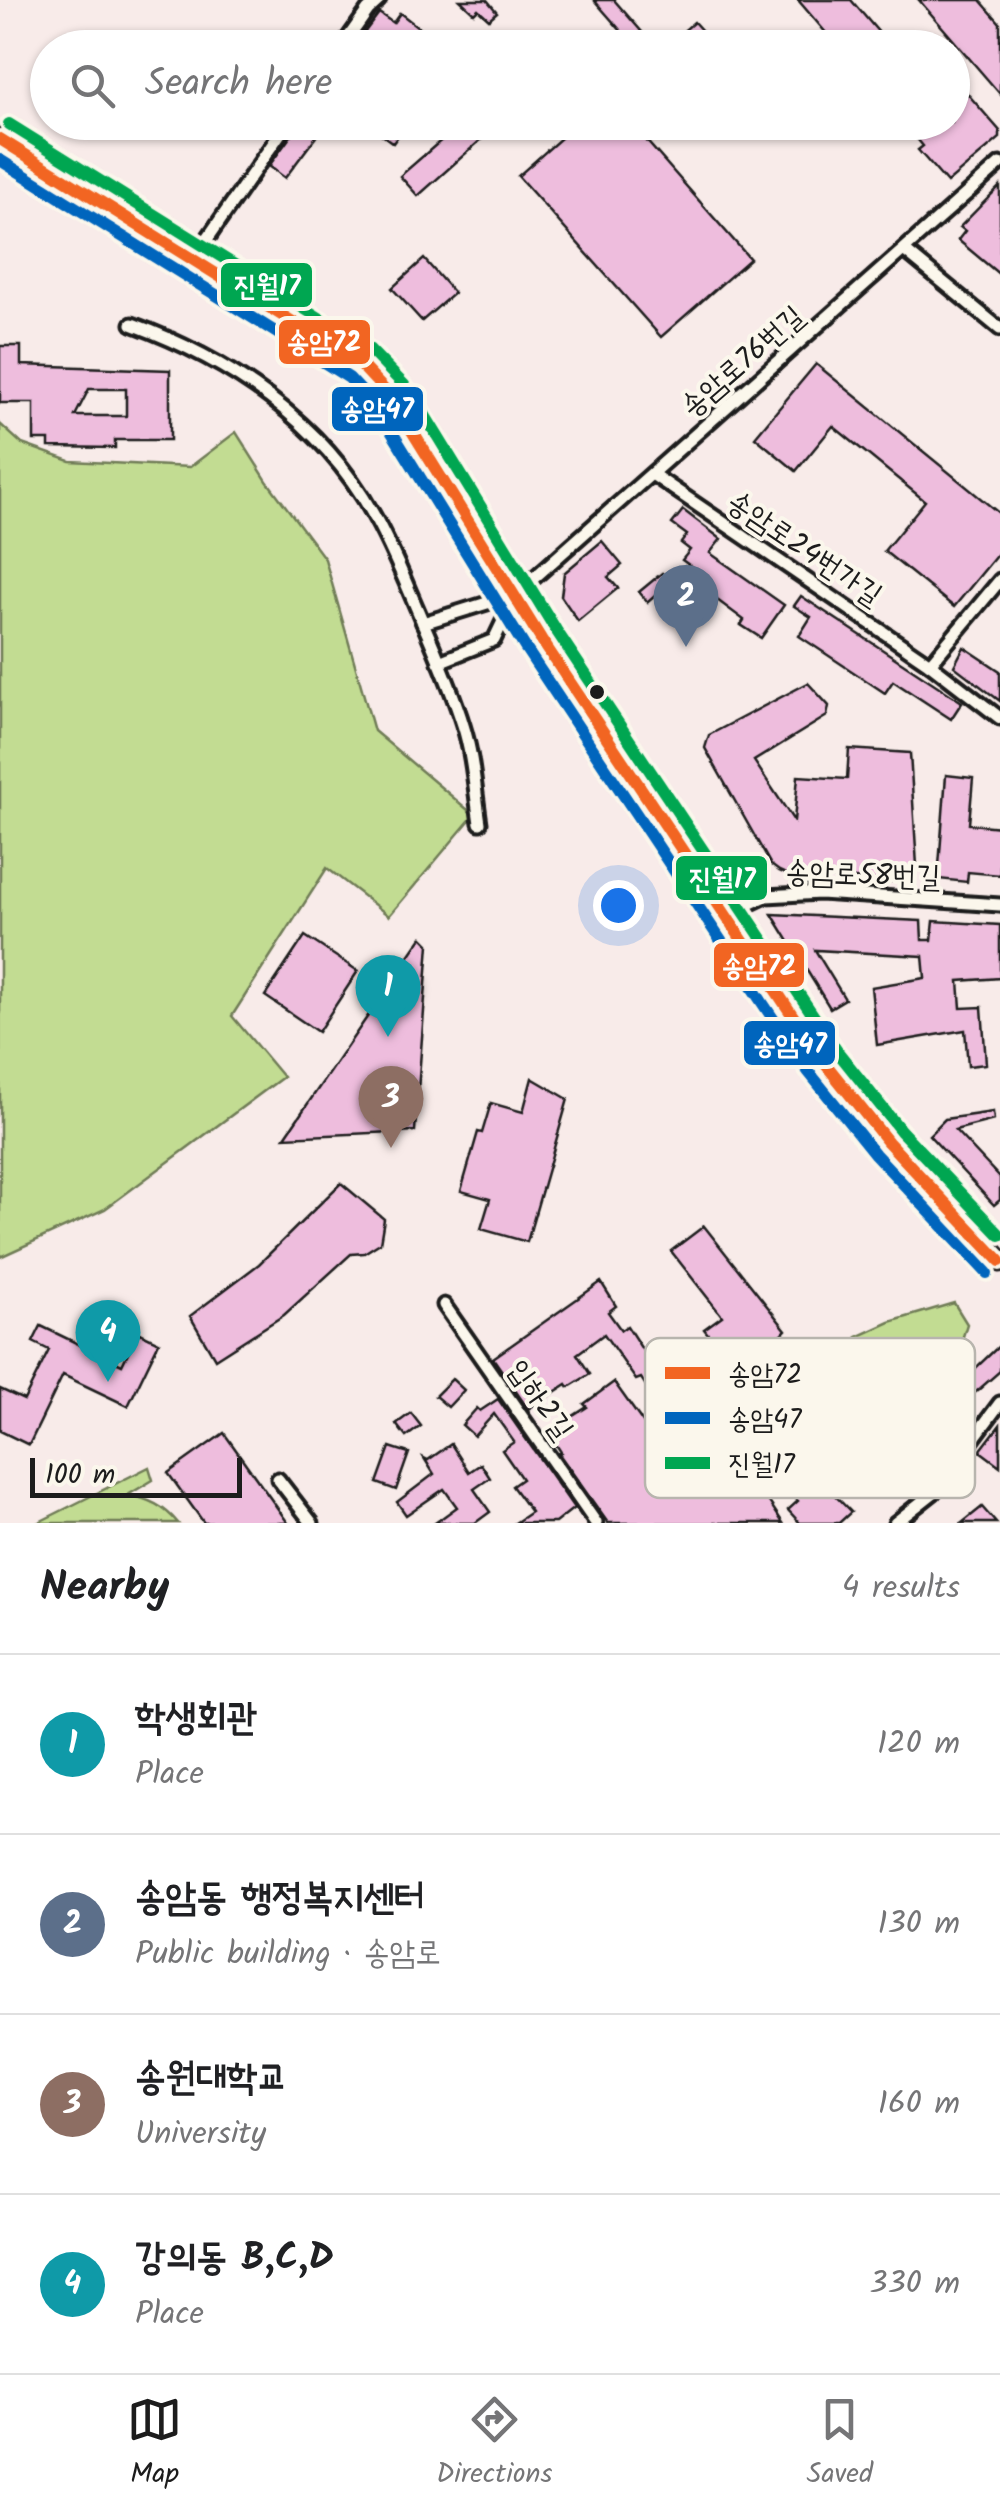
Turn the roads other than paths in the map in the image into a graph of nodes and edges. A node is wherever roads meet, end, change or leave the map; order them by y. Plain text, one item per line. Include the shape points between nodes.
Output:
1 (379, 0) edge
2 (354, 30) edge
3 (0, 139) edge
4 (276, 140) edge
5 (1000, 164) edge
6 (905, 251) junction
7 (192, 262) junction
8 (132, 324) dead end
9 (1000, 329) edge
10 (652, 474) junction
11 (1000, 580) edge
12 (516, 594) junction
13 (423, 623) junction
14 (440, 662) junction
15 (930, 664) junction
16 (1000, 718) edge
17 (480, 823) dead end
18 (1000, 906) edge
19 (727, 914) junction
20 (1000, 1260) edge
21 (444, 1305) dead end
22 (1000, 1402) edge
23 (975, 1436) edge
24 (278, 1479) dead end
25 (926, 1498) edge
26 (589, 1521) edge
27 (312, 1523) edge
28 (894, 1523) edge

1 - 2 street
3 - 7 main road
4 - 7 street
5 - 6 street, 송암로76번길
6 - 9 street
6 - 10 street, 송암로76번길
7 - 12 main road via 370,375 410,424
8 - 13 street via 249,382 306,426 372,511
10 - 12 street, 송암로76번길
10 - 15 street, 송암로24번가길
11 - 15 street
12 - 13 street
12 - 14 street via 494,640
12 - 19 main road
13 - 14 street
14 - 17 street via 464,727
15 - 16 street, 송암로24번가길
18 - 19 street, 송암로58번길 via 820,894 766,896
19 - 20 main road via 824,1062 888,1142
21 - 26 street, 입하2길
22 - 23 street
24 - 27 street
25 - 28 street

